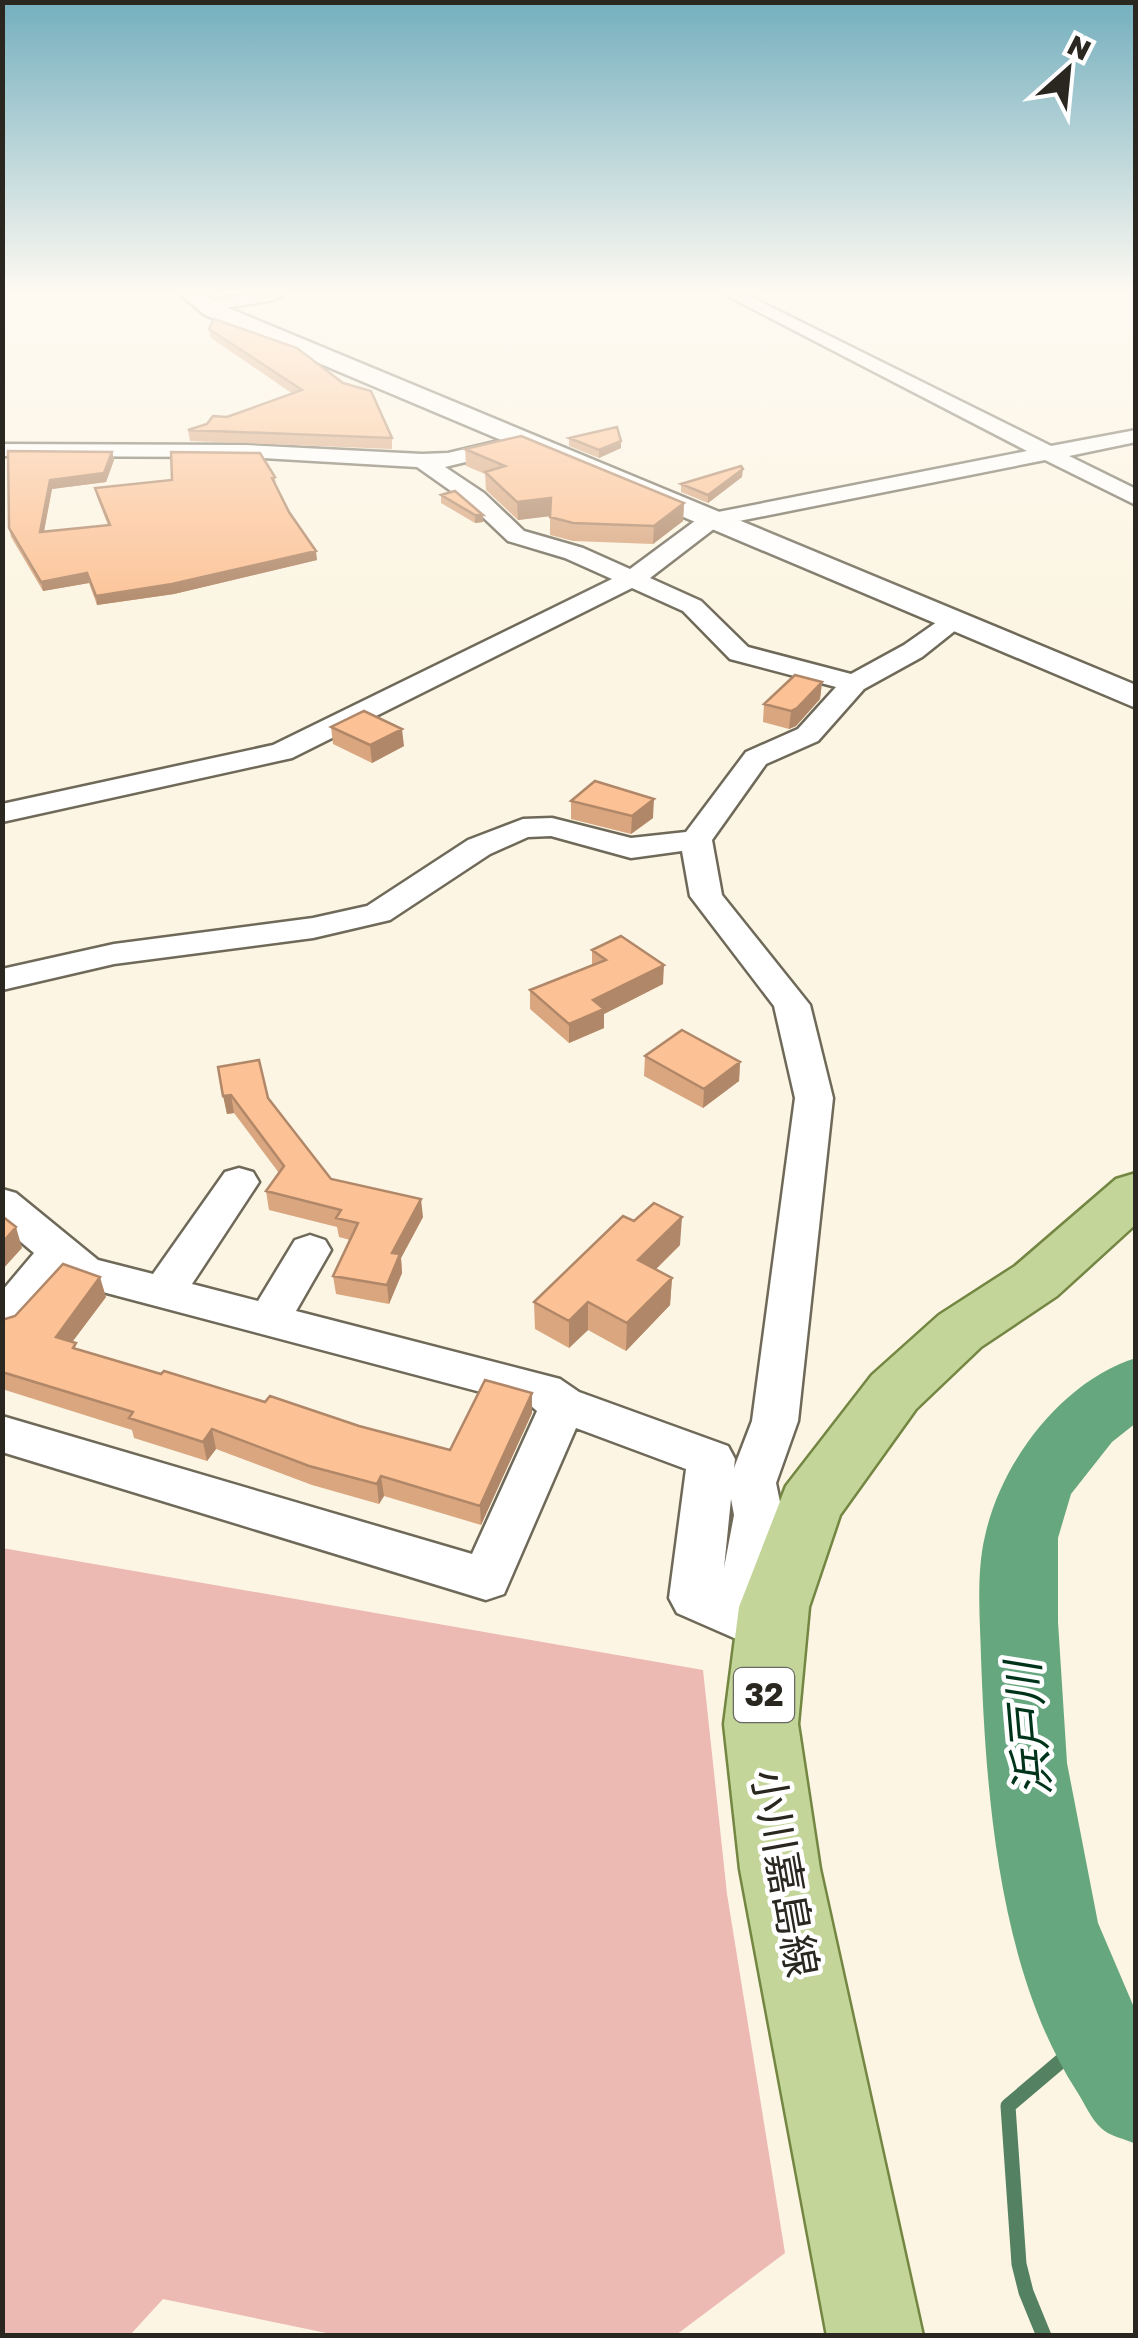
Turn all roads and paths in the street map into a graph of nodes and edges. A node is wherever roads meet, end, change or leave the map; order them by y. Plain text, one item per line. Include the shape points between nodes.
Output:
1 (440, 404) edge
2 (950, 404) edge
3 (1136, 436) edge
4 (525, 441) junction
5 (2, 450) edge
6 (1044, 452) junction
7 (422, 461) junction
8 (1136, 498) edge
9 (711, 520) junction
10 (634, 578) junction
11 (954, 622) junction
12 (854, 682) junction
13 (1136, 698) edge
14 (2, 813) edge
15 (696, 840) junction
16 (2, 980) edge
17 (239, 1182) dead end
18 (1136, 1192) edge
19 (2, 1204) edge
20 (310, 1250) dead end
21 (59, 1251) junction
22 (165, 1290) junction
23 (270, 1318) junction
24 (2, 1322) edge
25 (563, 1406) junction
26 (2, 1434) edge
27 (779, 1522) junction
28 (756, 1625) junction
29 (875, 2336) edge

1 - 4 street
2 - 6 street
3 - 6 street
4 - 7 street
4 - 9 street
5 - 7 street via 246,451
6 - 8 street
6 - 9 street
7 - 10 street via 516,536
9 - 10 street
9 - 11 street
10 - 12 street via 692,606 739,652
10 - 14 street via 282,752
11 - 12 street
11 - 13 street
12 - 15 street via 808,735 756,758
15 - 16 street via 631,848 552,827 523,828 478,847 378,913 114,954
15 - 27 street via 706,896 792,1005 814,1098 775,1421 752,1483
17 - 22 street
18 - 27 main road, 小川嘉島線 / 32 via 894,1392 810,1505
19 - 21 street
20 - 23 street
21 - 22 street via 84,1272
21 - 24 street
22 - 23 street
23 - 25 street via 544,1391
25 - 26 street via 486,1578
25 - 28 street via 711,1458 695,1598
27 - 28 main road, 小川嘉島線 / 32 via 774,1607
28 - 29 main road, 小川嘉島線 / 32 via 780,1869

